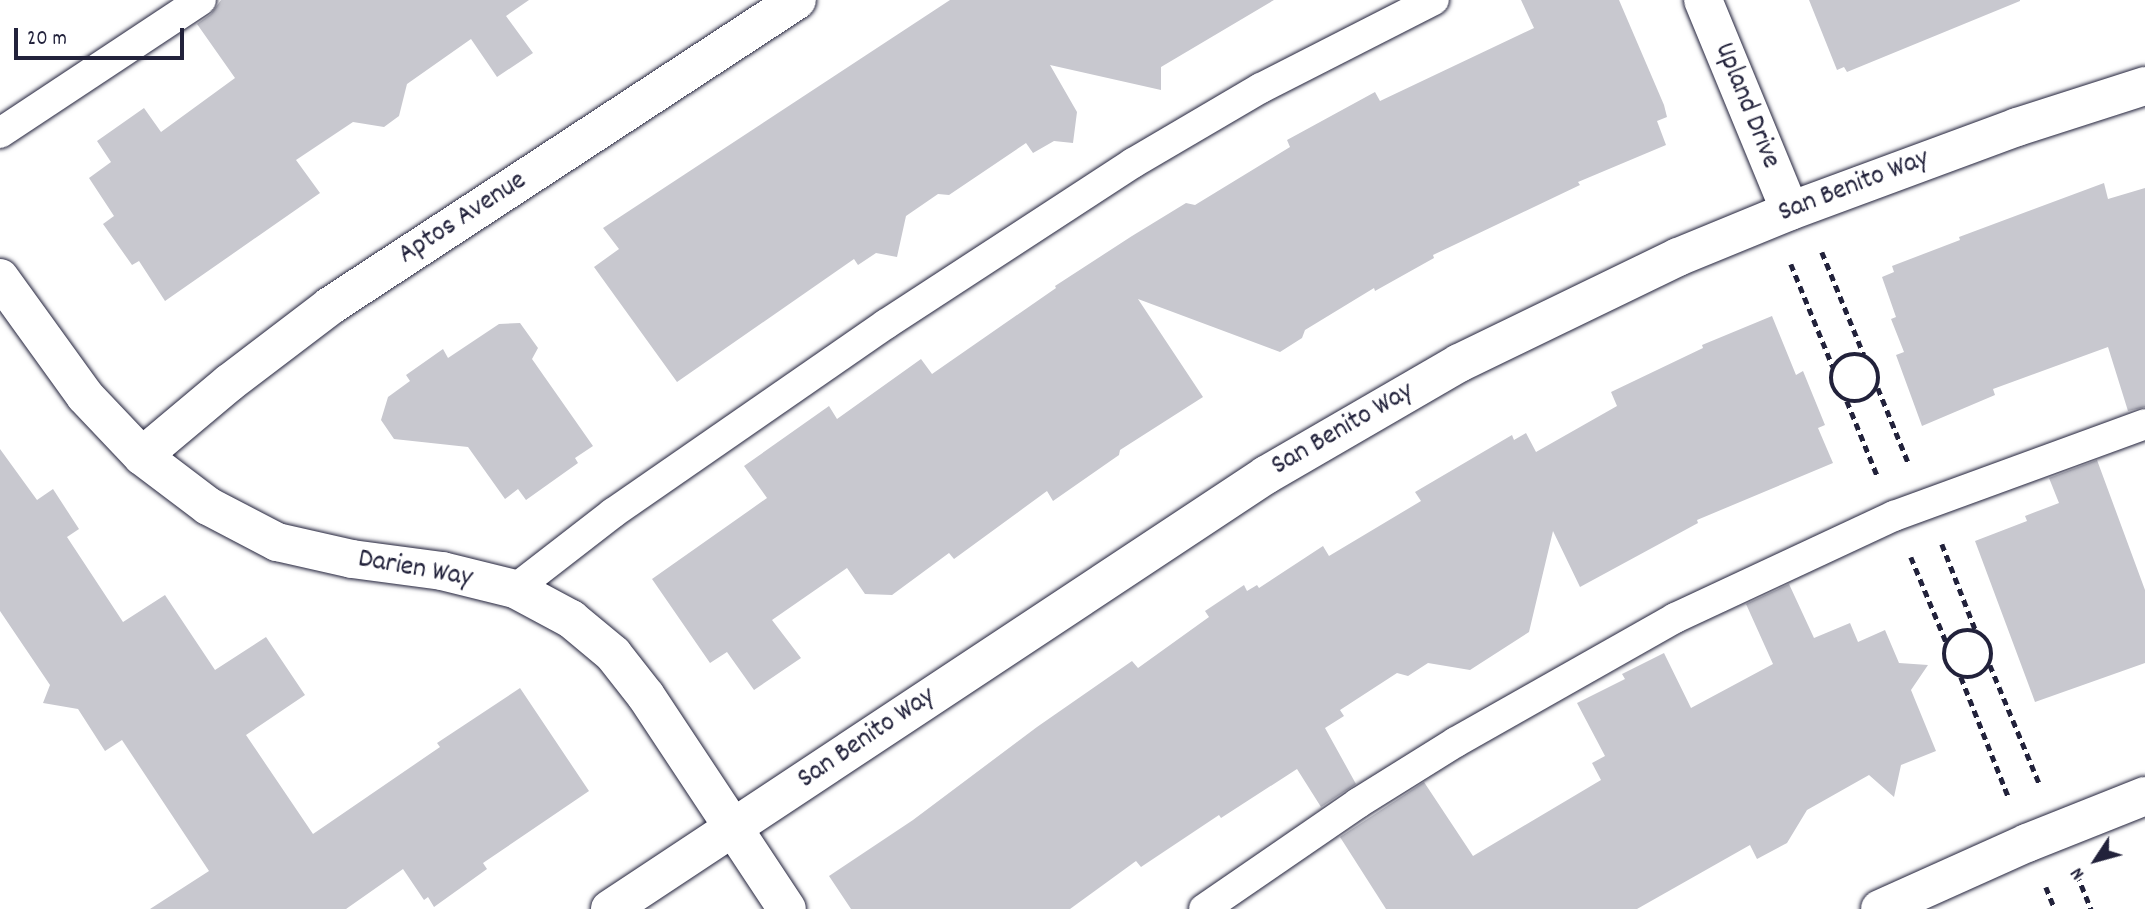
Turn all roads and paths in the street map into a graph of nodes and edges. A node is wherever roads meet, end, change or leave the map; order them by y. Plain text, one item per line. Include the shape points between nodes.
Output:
1 (201, 0) edge
2 (797, 0) edge
3 (1434, 0) edge
4 (1703, 0) edge
5 (2145, 86) edge
6 (0, 133) edge
7 (1788, 212) junction
8 (0, 278) edge
9 (1864, 355) junction
10 (1833, 367) junction
11 (2145, 424) edge
12 (142, 456) junction
13 (515, 589) junction
14 (1961, 677) junction
15 (2145, 796) edge
16 (733, 828) junction
17 (2027, 843) junction
18 (610, 909) edge
19 (787, 909) edge
20 (1204, 909) edge
21 (1880, 909) edge
22 (2055, 909) edge

1 - 6 lane
2 - 12 street, Aptos Avenue via 330,306
3 - 13 lane via 1261,89 1133,163 886,324 613,513
4 - 7 street, Upland Drive
5 - 7 street, San Benito Way via 2017,127
7 - 9 path
7 - 10 path
7 - 16 street, San Benito Way via 1569,309 1357,420 1266,475
8 - 12 street, Darien Way via 85,396
9 - 10 path via 1845,355
9 - 10 path via 1872,360 1880,378 1878,388 1864,400 1847,401 1839,395 1833,387
11 - 20 lane via 1904,512 1675,618 1456,742
12 - 13 street, Darien Way via 208,506 277,542 352,559 442,571
13 - 16 street, Darien Way via 571,619 613,654
14 - 14 path via 1978,677 1990,665 1991,645 1976,631 1959,632 1947,644 1946,664 1951,673
14 - 17 path
15 - 17 street
16 - 18 street, San Benito Way
16 - 19 street, Darien Way
17 - 21 street
17 - 22 path

